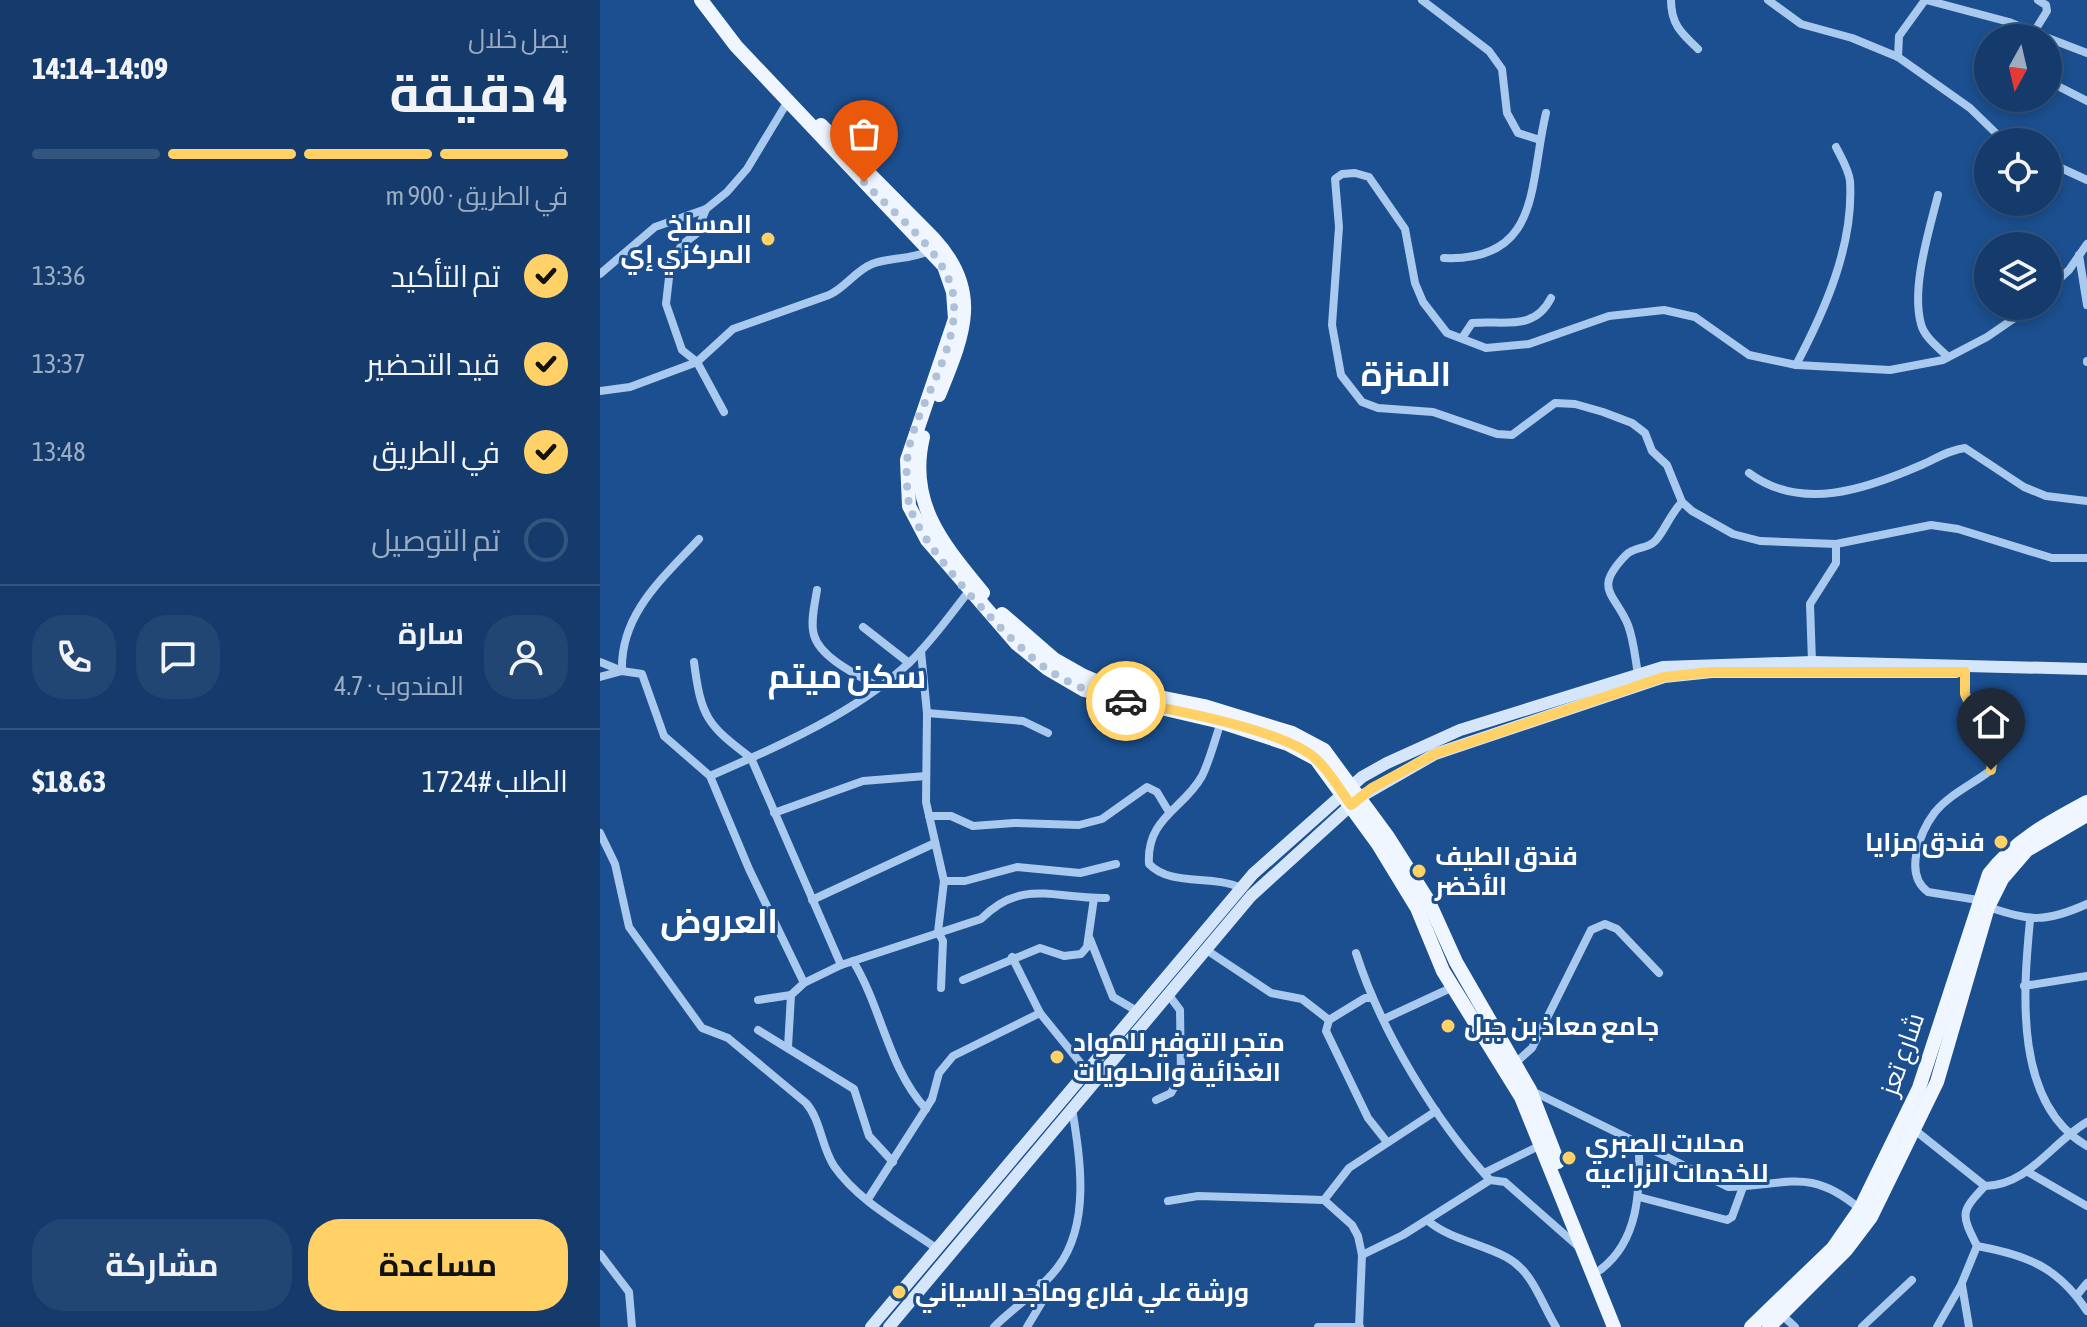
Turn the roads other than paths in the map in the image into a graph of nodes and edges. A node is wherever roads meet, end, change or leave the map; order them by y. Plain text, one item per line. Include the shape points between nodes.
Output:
1 (701, 0) edge
2 (1422, 0) edge
3 (1671, 0) edge
4 (1768, 0) edge
5 (1926, 0) edge
6 (2038, 0) edge
7 (2014, 24) edge
8 (2039, 24) edge
9 (2062, 43) edge
10 (1698, 49) dead end
11 (2087, 53) edge
12 (1898, 57) junction
13 (2062, 88) edge
14 (788, 101) junction
15 (2087, 101) edge
16 (1546, 113) dead end
17 (1991, 128) edge
18 (1540, 140) junction
19 (1836, 147) dead end
20 (2062, 168) edge
21 (2087, 180) edge
22 (1938, 195) dead end
23 (888, 199) junction
24 (706, 209) junction
25 (2087, 244) edge
26 (929, 251) junction
27 (2079, 255) junction
28 (1444, 258) dead end
29 (600, 274) edge
30 (2062, 274) edge
31 (1551, 298) dead end
32 (2087, 305) edge
33 (2012, 320) edge
34 (1462, 338) junction
35 (1948, 357) junction
36 (697, 362) junction
37 (1796, 365) junction
38 (600, 391) edge
39 (724, 412) dead end
40 (1749, 473) dead end
41 (2087, 501) edge
42 (1682, 502) junction
43 (699, 539) dead end
44 (1836, 544) junction
45 (2087, 558) edge
46 (817, 590) dead end
47 (969, 591) junction
48 (863, 627) dead end
49 (921, 651) junction
50 (600, 662) edge
51 (694, 662) dead end
52 (1812, 662) junction
53 (909, 663) junction
54 (2087, 669) edge
55 (622, 671) junction
56 (1965, 672) junction
57 (1638, 674) junction
58 (600, 677) edge
59 (2087, 677) edge
60 (879, 687) junction
61 (1551, 708) junction
62 (927, 713) junction
63 (1221, 722) junction
64 (1048, 733) dead end
65 (751, 758) junction
66 (710, 776) junction
67 (926, 776) junction
68 (1352, 796) junction
69 (2087, 802) edge
70 (1169, 812) junction
71 (774, 813) junction
72 (2087, 815) edge
73 (929, 816) junction
74 (600, 833) edge
75 (935, 843) junction
76 (1116, 864) dead end
77 (1257, 879) junction
78 (944, 881) junction
79 (1241, 888) junction
80 (1094, 898) junction
81 (1106, 898) dead end
82 (812, 900) junction
83 (1983, 904) junction
84 (2087, 904) edge
85 (2030, 920) junction
86 (938, 932) junction
87 (1088, 934) junction
88 (1205, 949) junction
89 (1356, 953) dead end
90 (1012, 957) junction
91 (853, 961) junction
92 (841, 965) junction
93 (1659, 973) dead end
94 (2087, 976) edge
95 (963, 980) dead end
96 (804, 983) junction
97 (2024, 986) junction
98 (1453, 987) junction
99 (941, 988) dead end
100 (1168, 994) junction
101 (791, 995) junction
102 (1370, 998) junction
103 (758, 1000) dead end
104 (1137, 1011) junction
105 (1040, 1013) junction
106 (1384, 1019) junction
107 (1329, 1020) junction
108 (758, 1030) dead end
109 (788, 1047) junction
110 (1510, 1068) junction
111 (1087, 1071) junction
112 (1530, 1090) junction
113 (1156, 1100) dead end
114 (926, 1109) junction
115 (1436, 1111) junction
116 (1063, 1112) junction
117 (2087, 1122) edge
118 (1909, 1125) junction
119 (2067, 1134) junction
120 (1387, 1142) junction
121 (1541, 1145) junction
122 (1639, 1145) junction
123 (2087, 1146) edge
124 (893, 1162) junction
125 (2028, 1172) junction
126 (1487, 1176) junction
127 (1985, 1186) junction
128 (1743, 1187) junction
129 (1639, 1197) junction
130 (868, 1199) junction
131 (1324, 1200) junction
132 (1168, 1201) dead end
133 (2087, 1206) edge
134 (1860, 1209) junction
135 (1427, 1220) junction
136 (1977, 1246) junction
137 (936, 1248) junction
138 (1584, 1252) junction
139 (600, 1254) edge
140 (1362, 1255) junction
141 (1600, 1270) junction
142 (1912, 1280) dead end
143 (1041, 1283) junction
144 (2087, 1283) edge
145 (1961, 1285) junction
146 (2077, 1295) junction
147 (2087, 1311) edge
148 (1782, 1315) junction
149 (882, 1325) edge
150 (632, 1327) edge
151 (994, 1327) edge
152 (1027, 1327) edge
153 (1320, 1327) edge
154 (1359, 1327) edge
155 (1556, 1327) edge
156 (1617, 1327) edge
157 (1751, 1327) edge
158 (1769, 1327) edge
159 (1795, 1327) edge
160 (1862, 1327) edge
161 (1937, 1327) edge
162 (1969, 1327) edge

1 - 14 main road
2 - 18 street via 1489,51 1502,69 1507,113 1518,133
3 - 10 street via 1678,31
4 - 12 street via 1801,24
5 - 7 street
5 - 12 street via 1899,36
6 - 8 street via 2047,11
9 - 11 street
12 - 17 street
13 - 15 street
14 - 23 main road
14 - 24 street via 747,169
16 - 18 street
18 - 28 street via 1533,197 1517,233 1493,251
19 - 37 street via 1850,178 1847,229 1823,315
20 - 21 street
22 - 35 street via 1918,304 1921,327
23 - 26 main road
23 - 68 main road via 952,258 966,302 956,356 919,456 925,510 957,561 1021,633 1084,676 1292,733 1324,750
24 - 29 street via 655,227
24 - 36 street via 696,234 671,260 666,304 682,350
25 - 27 street
26 - 36 street via 870,265 844,288 733,329
26 - 47 main road via 944,266 955,319 907,460 909,506 927,540
27 - 30 street
27 - 32 street
31 - 34 street via 1543,313 1529,321 1472,323
33 - 35 street
34 - 37 street via 1486,348 1529,344 1609,316 1664,310 1695,317 1749,355
34 - 42 street via 1447,333 1423,302 1405,229 1369,177 1355,173 1335,179 1339,227 1332,325 1341,375 1362,402 1433,412 1512,435 1555,403 1603,412 1645,433 1652,451 1667,465
35 - 37 street via 1890,370
36 - 38 street via 630,387
36 - 39 street
40 - 41 street via 1798,493 1833,494 1872,485 1965,448 2024,487 2046,496
42 - 44 street via 1733,534 1784,544
42 - 57 street via 1668,515 1658,538 1625,556 1609,582 1608,594 1633,641
43 - 55 street via 644,599 629,625
44 - 45 street via 1931,525 2052,558
44 - 52 street via 1836,563 1810,604
46 - 60 street via 815,640 834,661
47 - 49 street
47 - 63 main road via 1016,643 1084,690
48 - 53 street
49 - 53 street
49 - 62 street
50 - 55 street
51 - 65 street via 699,700 714,730
52 - 54 main road
52 - 57 main road via 1695,664
53 - 60 street
55 - 58 street
55 - 66 street via 642,674 664,736
56 - 59 main road
56 - 61 main road via 1676,675
56 - 83 street via 1965,694 1993,763 1991,770 1935,812 1915,860 1928,892
57 - 61 main road
60 - 65 street
61 - 68 main road via 1460,730 1387,763
62 - 64 street via 1023,721
62 - 67 street
63 - 68 main road via 1304,750
63 - 70 street via 1201,777
65 - 66 street
65 - 71 street
66 - 96 street
67 - 71 street via 863,781
67 - 73 street
68 - 77 main road
68 - 98 main road via 1417,908
68 - 110 main road via 1428,900
69 - 83 main road, شارع تعز via 2005,853 1989,874
70 - 73 street via 1157,792 1147,787 1102,819 1079,825 982,827 951,816
70 - 79 street via 1148,846 1149,864 1158,873
71 - 82 street
72 - 83 main road, شارع تعز via 2016,861
73 - 75 street
74 - 130 street via 615,864 629,927 702,1028 728,1038 806,1103 833,1165
75 - 78 street
75 - 82 street
76 - 78 street via 1080,873 1017,867
77 - 79 main road
77 - 88 main road
78 - 86 street
79 - 104 main road
80 - 81 street
80 - 86 street via 1014,894 981,919
80 - 87 street
82 - 92 street
83 - 85 street
83 - 118 main road, شارع تعز
84 - 85 street via 2062,916
85 - 97 street
86 - 91 street
86 - 99 street via 943,941
87 - 90 street via 1087,947 1074,957 1040,948
87 - 104 street via 1113,997
88 - 100 main road
88 - 107 street via 1271,993 1302,999
89 - 102 street
90 - 95 street
90 - 105 street
91 - 92 street
91 - 114 street via 870,988 907,1083
92 - 96 street
93 - 110 street via 1617,929 1605,924 1591,930 1532,1048
94 - 97 street
96 - 101 street
97 - 119 street via 2037,1086
98 - 106 street
98 - 110 main road
100 - 113 street via 1180,1010 1181,1075 1171,1093
100 - 116 main road
101 - 103 street
101 - 109 street
102 - 106 street
102 - 107 street
104 - 111 main road
105 - 111 street
105 - 114 street via 953,1056 939,1073
106 - 115 street
107 - 120 street via 1326,1031 1341,1063 1368,1118
108 - 109 street
109 - 124 street via 854,1089 869,1136
110 - 112 main road
110 - 121 main road
111 - 116 main road
112 - 122 street
112 - 141 main road
114 - 124 street
115 - 120 street
115 - 126 street
116 - 137 main road
116 - 143 street via 1080,1162 1079,1204 1059,1266
116 - 149 main road
117 - 119 street
118 - 127 street
118 - 134 main road, شارع تعز
118 - 148 main road, شارع تعز via 1860,1232
119 - 123 street
119 - 125 street
120 - 131 street via 1349,1168
121 - 126 street
121 - 138 main road
122 - 128 street via 1728,1187
122 - 129 street
124 - 130 street
125 - 127 street via 2014,1181
125 - 133 street
126 - 135 street
126 - 138 street via 1505,1182
127 - 136 street via 1964,1214
128 - 129 street via 1727,1220
128 - 134 street via 1797,1179 1836,1189
129 - 141 street via 1622,1250
130 - 137 street
131 - 132 street via 1198,1196
131 - 140 street via 1352,1225
134 - 157 main road, شارع تعز via 1833,1248
135 - 140 street
135 - 155 street via 1437,1229 1508,1257 1535,1287
136 - 145 street
136 - 146 street via 2037,1260
137 - 149 main road
138 - 156 main road
139 - 150 street via 629,1292
140 - 154 street
141 - 156 main road
142 - 160 street
143 - 151 street
143 - 152 street via 1042,1302
144 - 146 street
145 - 161 street
145 - 162 street
146 - 147 street
148 - 158 main road, شارع تعز
148 - 159 street
153 - 154 street

